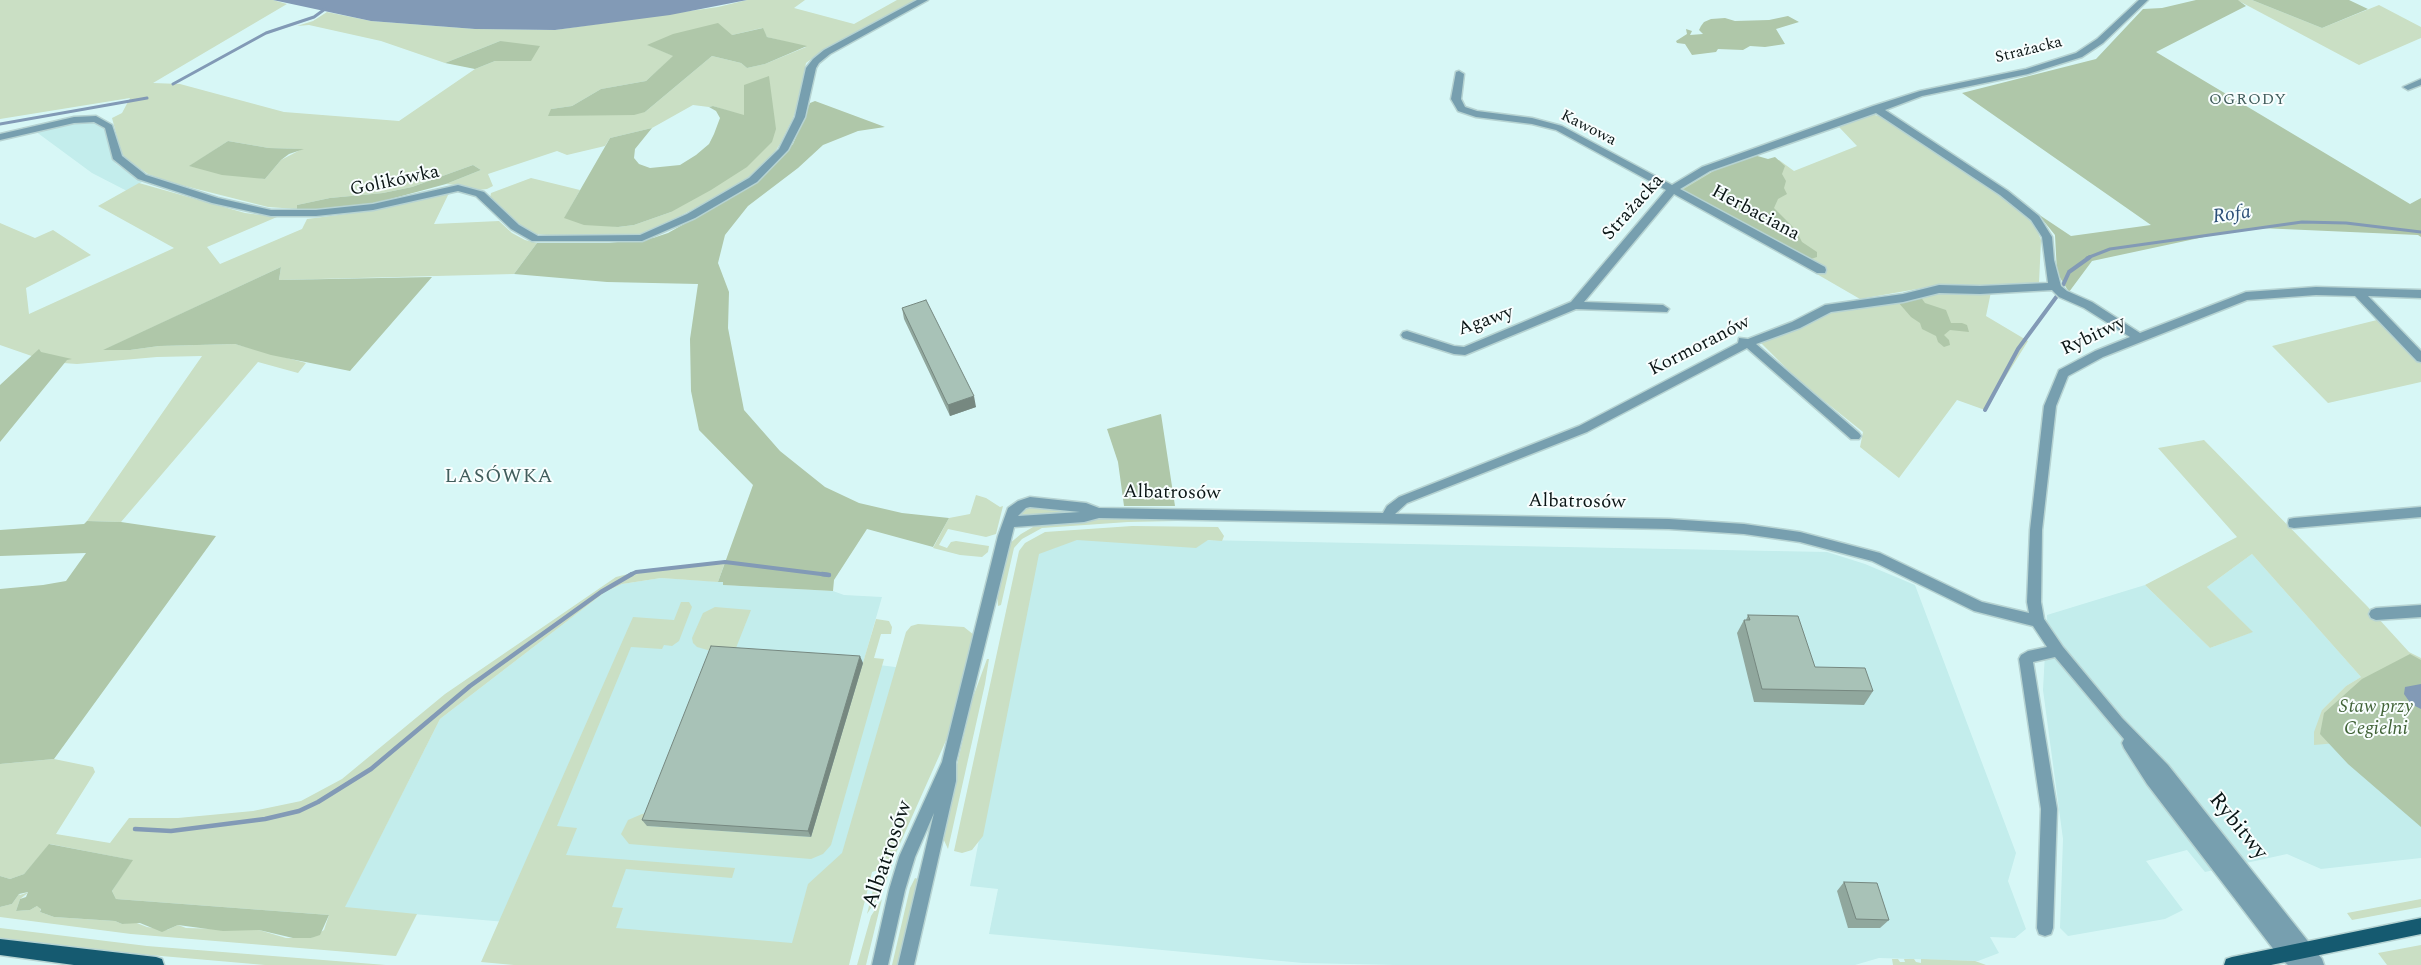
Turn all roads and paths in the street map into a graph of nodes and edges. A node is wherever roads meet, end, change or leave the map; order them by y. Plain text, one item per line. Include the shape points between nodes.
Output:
1 (924, 0) edge
2 (2144, 0) edge
3 (1459, 74) dead end
4 (2421, 82) edge
5 (2408, 87) dead end
6 (1876, 108) junction
7 (0, 137) edge
8 (1672, 190) junction
9 (1821, 270) dead end
10 (2056, 286) junction
11 (2358, 292) junction
12 (2421, 294) edge
13 (1575, 304) junction
14 (1662, 309) dead end
15 (1407, 335) dead end
16 (2140, 338) junction
17 (1743, 341) junction
18 (2421, 358) edge
19 (1855, 436) dead end
20 (2421, 512) edge
21 (1099, 513) junction
22 (1011, 517) junction
23 (1386, 520) junction
24 (2294, 523) dead end
25 (2421, 611) edge
26 (2376, 614) dead end
27 (2037, 621) junction
28 (2058, 651) junction
29 (2117, 722) junction
30 (950, 762) junction
31 (2421, 926) edge
32 (2045, 928) dead end
33 (0, 947) edge
34 (2305, 950) junction
35 (2287, 953) junction
36 (156, 965) edge
37 (880, 965) edge
38 (906, 965) edge
39 (2232, 965) edge
40 (2299, 965) edge
41 (2316, 965) edge

1 - 7 street, Golikówka via 816,61 811,68 800,117 783,150 753,180 691,216 642,238 536,239 515,227 480,194 458,188 373,207 316,213 271,213 216,201 142,177 115,154 109,127 96,119 74,120
2 - 6 street, Strażacka via 2079,55 2028,71 1920,94
3 - 8 street, Kawowa via 1456,99 1461,109 1559,128
4 - 5 street
6 - 8 street, Strażacka via 1706,169
6 - 10 street via 2004,193 2035,218 2047,237
8 - 9 street, Herbaciana
8 - 13 street, Strażacka
10 - 16 street via 2063,294 2088,305
10 - 17 street, Kormoranów via 1939,289 1903,298 1829,308 1796,325
11 - 12 street, Rybitwy
11 - 16 street, Rybitwy via 2246,296
11 - 18 street
13 - 14 street via 1593,308
13 - 15 street, Agawy via 1465,351
16 - 27 street, Rybitwy via 2063,373 2050,406 2036,530 2034,602
17 - 19 street
17 - 23 street, Kormoranów via 1583,428 1403,500 1391,509
20 - 24 street
21 - 22 street, Albatrosów
21 - 22 street, Albatrosów via 1086,508 1030,502 1022,504
21 - 23 street, Albatrosów
22 - 30 street, Albatrosów
23 - 27 street, Albatrosów via 1669,524 1781,534 1875,557 1979,607
25 - 26 street
27 - 28 street, Rybitwy
28 - 29 street, Rybitwy
28 - 32 street via 2026,658 2050,809
29 - 34 street, Rybitwy via 2163,770
29 - 35 street, Rybitwy via 2152,779
30 - 37 street, Albatrosów via 907,857
30 - 38 street, Albatrosów via 949,781
31 - 34 main road
33 - 36 main road
34 - 35 main road
34 - 41 street, Rybitwy
35 - 39 main road
35 - 40 street, Rybitwy

